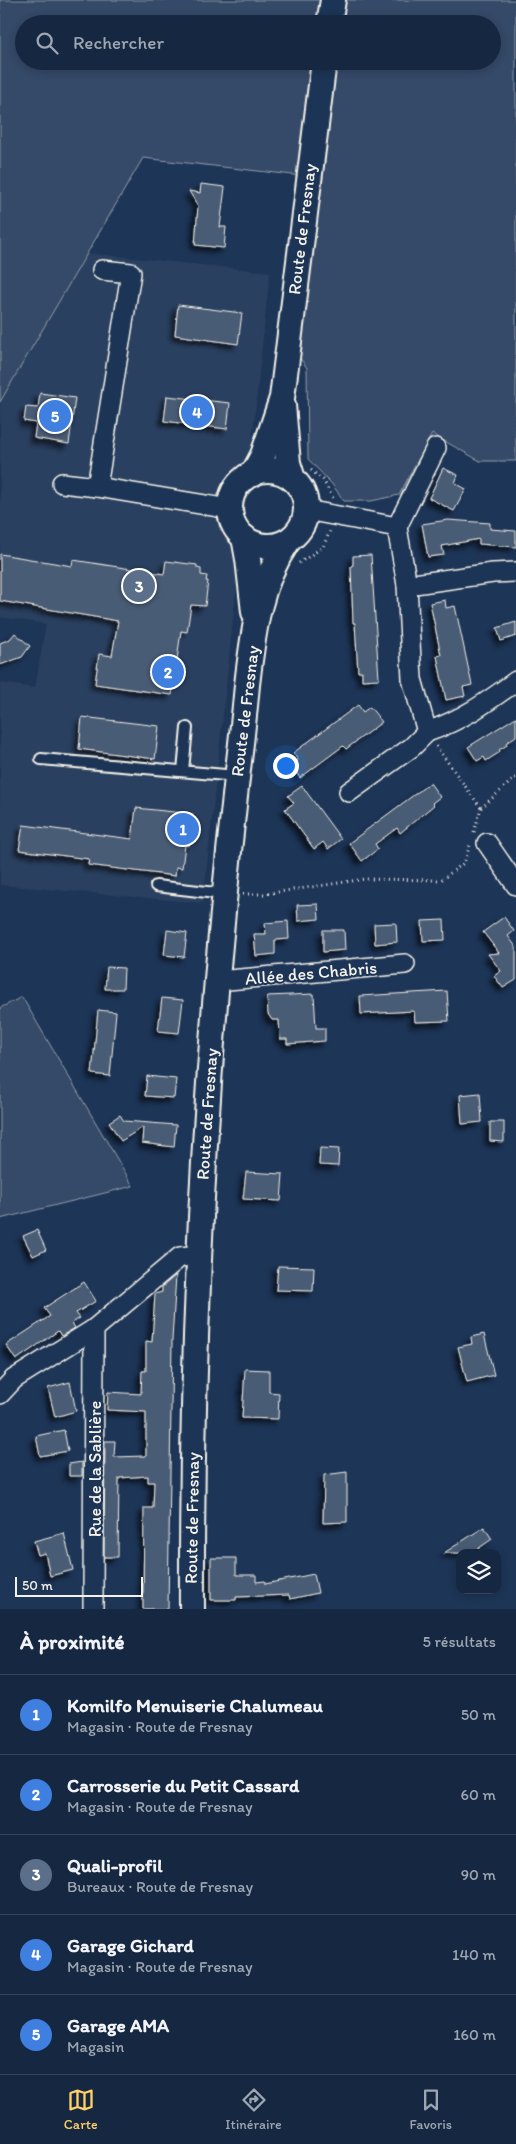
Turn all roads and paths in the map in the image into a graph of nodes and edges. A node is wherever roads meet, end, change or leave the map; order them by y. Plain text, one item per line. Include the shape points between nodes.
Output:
1 (333, 0) edge
2 (330, 15) edge
3 (323, 70) edge
4 (102, 270) dead end
5 (282, 398) junction
6 (436, 448) dead end
7 (299, 472) junction
8 (253, 474) junction
9 (62, 484) dead end
10 (97, 487) junction
11 (230, 509) junction
12 (306, 510) junction
13 (334, 516) junction
14 (397, 527) junction
15 (244, 538) junction
16 (288, 541) junction
17 (295, 566) dead end
18 (516, 572) edge
19 (406, 585) junction
20 (255, 621) junction
21 (516, 681) edge
22 (187, 728) dead end
23 (427, 732) junction
24 (40, 759) dead end
25 (183, 771) junction
26 (237, 776) junction
27 (516, 777) edge
28 (349, 792) dead end
29 (481, 808) junction
30 (487, 843) dead end
31 (516, 885) edge
32 (156, 886) dead end
33 (224, 894) junction
34 (406, 964) dead end
35 (217, 981) junction
36 (200, 1255) junction
37 (94, 1329) junction
38 (0, 1394) edge
39 (93, 1609) edge
40 (192, 1609) edge

1 - 2 street
3 - 5 street, Route de Fresnay
4 - 10 street via 131,273
5 - 7 street, Route de Fresnay via 288,463
5 - 8 street, Route de Fresnay via 263,455
6 - 14 street
7 - 8 street via 273,470
7 - 12 street
7 - 13 path via 323,480 336,504
8 - 11 street via 238,485
9 - 10 street
10 - 11 street
11 - 15 street via 236,529
12 - 13 street
12 - 16 street via 304,522
13 - 14 street
13 - 17 path via 323,547
14 - 19 street
15 - 16 street via 263,546 276,546
15 - 20 street, Route de Fresnay
16 - 20 street, Route de Fresnay via 271,569
18 - 19 street
19 - 23 street via 412,679
20 - 26 street, Route de Fresnay
21 - 23 street via 452,723
22 - 25 lane
23 - 28 street via 412,747
23 - 29 path
24 - 25 lane
25 - 26 lane
26 - 33 street, Route de Fresnay
27 - 29 path
29 - 33 path via 464,863 441,880 365,878 265,894
30 - 31 street
32 - 33 lane
33 - 35 street, Route de Fresnay
34 - 35 street, Allée des Chabris
35 - 36 street, Route de Fresnay
36 - 37 street via 180,1258
36 - 40 street, Route de Fresnay via 191,1496
37 - 38 street via 14,1379
37 - 39 street, Rue de la Sablière

